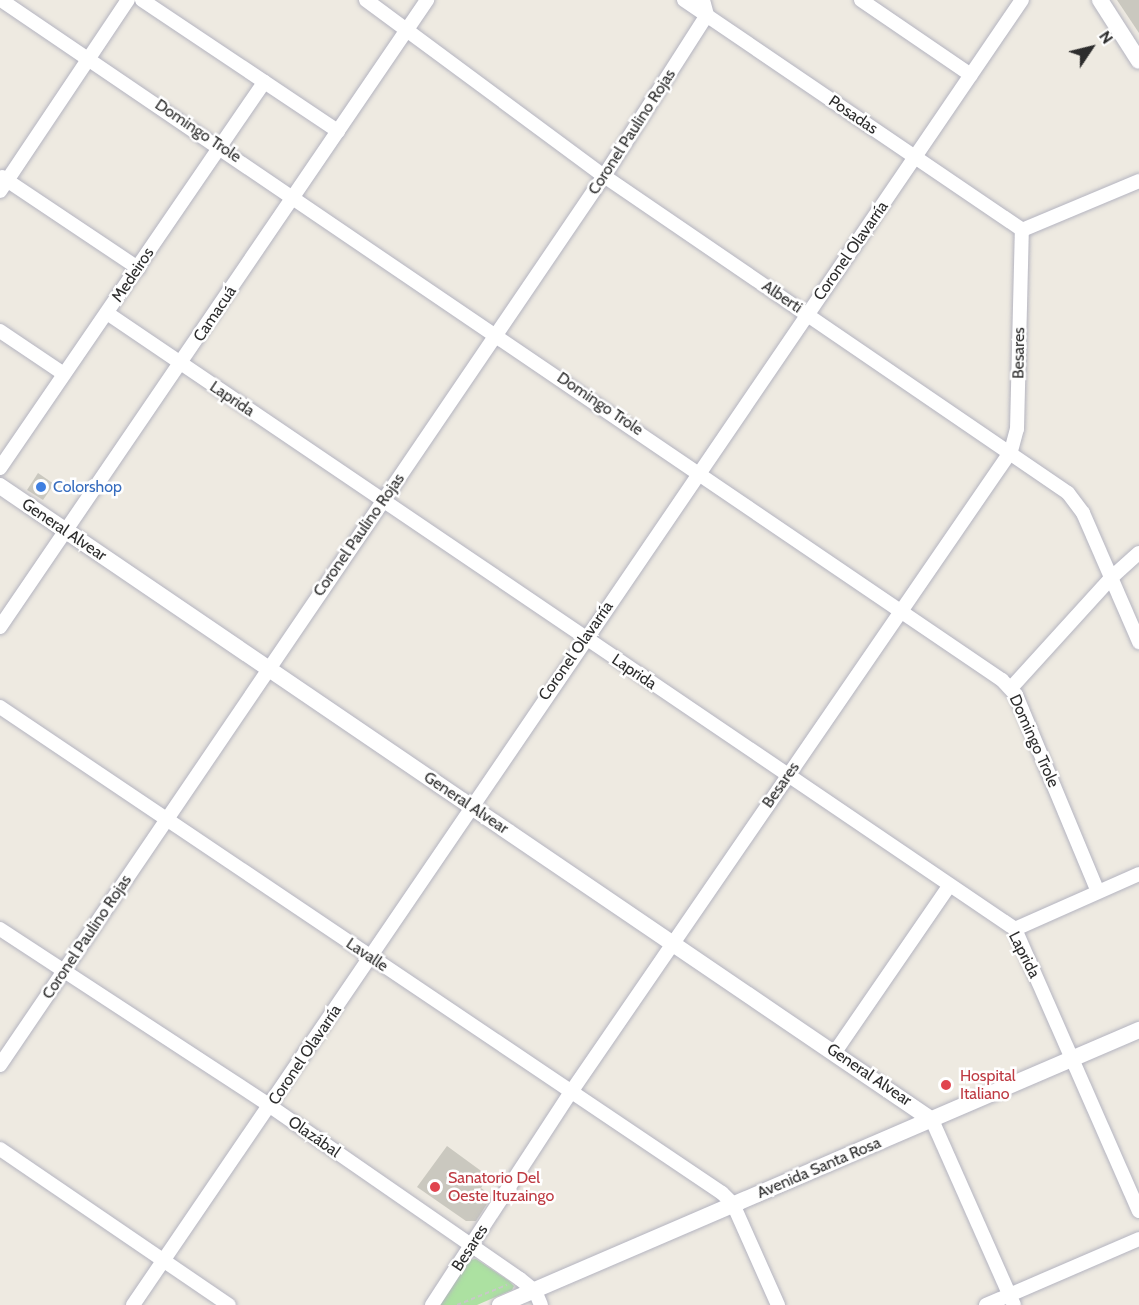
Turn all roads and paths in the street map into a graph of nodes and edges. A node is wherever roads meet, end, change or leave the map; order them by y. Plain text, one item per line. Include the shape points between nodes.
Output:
1 (1, 0) edge
2 (128, 0) edge
3 (142, 0) edge
4 (366, 0) edge
5 (427, 0) edge
6 (684, 0) edge
7 (703, 0) edge
8 (861, 0) edge
9 (1022, 0) edge
10 (1100, 0) edge
11 (707, 15) junction
12 (408, 29) junction
13 (88, 58) junction
14 (1139, 61) edge
15 (971, 75) junction
16 (264, 82) junction
17 (338, 131) junction
18 (221, 147) junction
19 (916, 158) junction
20 (604, 176) junction
21 (1139, 181) edge
22 (2, 182) edge
23 (294, 195) junction
24 (1022, 230) junction
25 (138, 268) junction
26 (107, 313) junction
27 (807, 314) junction
28 (0, 331) edge
29 (496, 334) junction
30 (181, 364) junction
31 (64, 374) junction
32 (1011, 451) junction
33 (0, 468) edge
34 (700, 472) junction
35 (0, 486) edge
36 (383, 501) junction
37 (66, 532) junction
38 (1139, 553) edge
39 (1112, 578) junction
40 (902, 610) junction
41 (0, 627) edge
42 (585, 638) junction
43 (1139, 642) edge
44 (267, 669) junction
45 (1011, 688) junction
46 (0, 707) edge
47 (787, 776) junction
48 (470, 806) junction
49 (166, 819) junction
50 (1139, 874) edge
51 (950, 886) junction
52 (1098, 892) junction
53 (0, 929) edge
54 (1015, 929) junction
55 (672, 943) junction
56 (370, 957) junction
57 (63, 972) junction
58 (1139, 1030) edge
59 (835, 1052) junction
60 (1072, 1059) junction
61 (0, 1065) edge
62 (571, 1092) junction
63 (270, 1106) junction
64 (932, 1120) junction
65 (0, 1149) edge
66 (733, 1204) junction
67 (1139, 1211) edge
68 (1139, 1239) edge
69 (471, 1247) junction
70 (164, 1261) junction
71 (520, 1279) junction
72 (538, 1298) edge
73 (1012, 1300) edge
74 (134, 1305) edge
75 (229, 1305) edge
76 (432, 1305) edge
77 (457, 1305) edge
78 (500, 1305) edge
79 (778, 1305) edge
80 (986, 1305) edge

1 - 13 street, Domingo Trole
2 - 13 street
3 - 16 street
4 - 12 street, Alberti
5 - 12 street, Camacuá
6 - 11 street, Posadas
7 - 11 street
8 - 15 street
9 - 15 street, Coronel Olavarría
10 - 14 street
11 - 19 street, Posadas
11 - 20 street, Coronel Paulino Rojas
12 - 17 street, Camacuá
12 - 20 street, Alberti
13 - 18 street, Domingo Trole
13 - 22 street
15 - 19 street, Coronel Olavarría
16 - 17 street
16 - 18 street, Medeiros
17 - 23 street, Camacuá
18 - 23 street, Domingo Trole
18 - 25 street, Medeiros
19 - 24 street, Posadas
19 - 27 street, Coronel Olavarría
20 - 27 street, Alberti
20 - 29 street, Coronel Paulino Rojas
21 - 24 street
22 - 25 street
23 - 29 street, Domingo Trole
23 - 30 street, Camacuá
24 - 32 street, Besares via 1017,429
25 - 26 street, Medeiros
26 - 30 street, Laprida
26 - 31 street, Medeiros
27 - 32 street, Alberti
27 - 34 street, Coronel Olavarría
28 - 31 street
29 - 34 street, Domingo Trole
29 - 36 street, Coronel Paulino Rojas
30 - 36 street, Laprida
30 - 37 street, Camacuá
31 - 33 street, Medeiros
32 - 39 street, Alberti via 1077,503
32 - 40 street, Besares
34 - 40 street, Domingo Trole
34 - 42 street, Coronel Olavarría
35 - 37 street, General Alvear
36 - 42 street, Laprida
36 - 44 street, Coronel Paulino Rojas
37 - 41 street, Camacuá
37 - 44 street, General Alvear
38 - 39 street
39 - 43 street, Alberti
39 - 45 street
40 - 45 street, Domingo Trole
40 - 47 street, Besares
42 - 47 street, Laprida
42 - 48 street, Coronel Olavarría
44 - 48 street, General Alvear
44 - 49 street, Coronel Paulino Rojas
45 - 52 street, Domingo Trole
46 - 49 street, Lavalle
47 - 51 street, Laprida
47 - 55 street, Besares
48 - 55 street, General Alvear
48 - 56 street, Coronel Olavarría
49 - 56 street, Lavalle
49 - 57 street, Coronel Paulino Rojas
50 - 52 street
51 - 54 street, Laprida
51 - 59 street
52 - 54 street
53 - 57 street, Olazábal
54 - 60 street, Laprida
55 - 59 street, General Alvear
55 - 62 street, Besares
56 - 62 street, Lavalle
56 - 63 street, Coronel Olavarría
57 - 61 street, Coronel Paulino Rojas
57 - 63 street, Olazábal
58 - 60 street, Avenida Santa Rosa
59 - 64 street, General Alvear
60 - 64 street, Avenida Santa Rosa
60 - 67 street, Laprida
62 - 66 street, Lavalle
62 - 69 street, Besares
63 - 69 street, Olazábal
63 - 70 street, Coronel Olavarría
64 - 66 street, Avenida Santa Rosa
64 - 73 street
65 - 70 street
66 - 72 street, Avenida Santa Rosa
66 - 79 street
68 - 73 street
69 - 71 street, Olazábal
69 - 76 street, Besares
70 - 74 street, Coronel Olavarría
70 - 75 street
71 - 72 street, Olazábal
71 - 77 path
72 - 78 street, Avenida Santa Rosa
73 - 80 street

